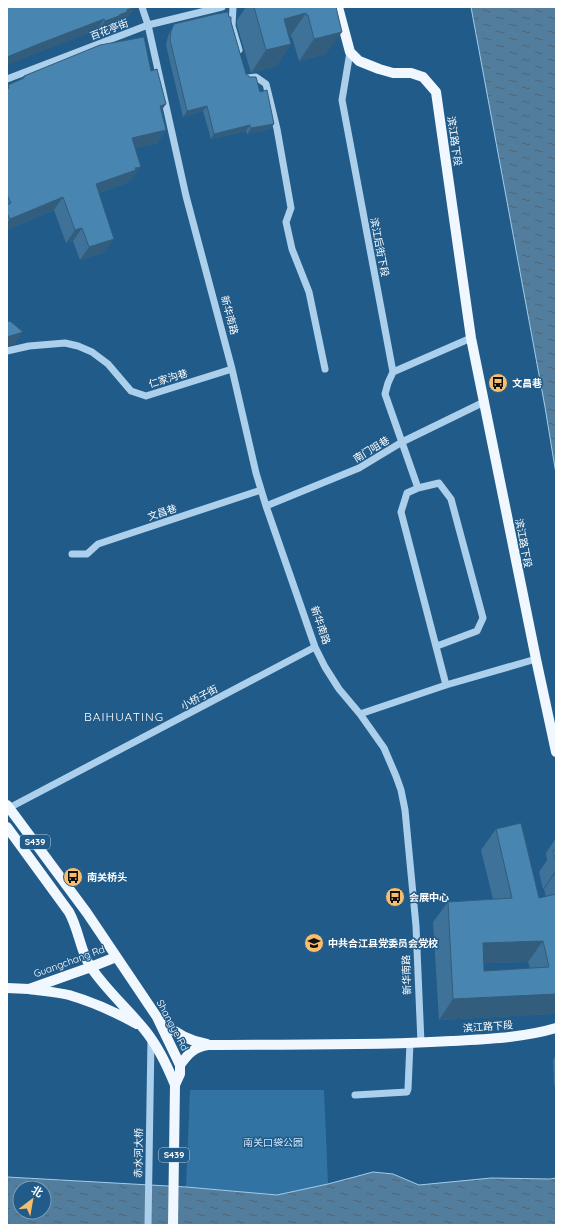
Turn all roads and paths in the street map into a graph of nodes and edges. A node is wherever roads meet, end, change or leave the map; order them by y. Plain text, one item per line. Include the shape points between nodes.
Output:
1 (142, 7) edge
2 (222, 7) edge
3 (233, 7) edge
4 (338, 7) edge
5 (148, 25) junction
6 (350, 52) junction
7 (241, 56) edge
8 (245, 71) edge
9 (7, 79) edge
10 (471, 338) junction
11 (7, 351) edge
12 (232, 369) junction
13 (326, 369) dead end
14 (393, 372) junction
15 (484, 402) junction
16 (402, 442) junction
17 (418, 488) junction
18 (261, 490) junction
19 (266, 506) junction
20 (72, 554) dead end
21 (436, 646) junction
22 (315, 648) junction
23 (536, 659) junction
24 (446, 685) junction
25 (360, 714) junction
26 (556, 752) edge
27 (8, 807) edge
28 (7, 828) edge
29 (116, 956) junction
30 (91, 967) junction
31 (7, 988) edge
32 (30, 989) junction
33 (157, 1017) junction
34 (556, 1028) edge
35 (144, 1029) junction
36 (151, 1038) junction
37 (410, 1043) junction
38 (421, 1043) junction
39 (217, 1045) junction
40 (180, 1065) junction
41 (175, 1085) junction
42 (355, 1095) dead end
43 (148, 1225) edge
44 (173, 1225) edge

1 - 5 street, 新华南路
2 - 5 street, 百花亭街
3 - 7 street via 232,26
4 - 6 main road
5 - 9 street, 百花亭街
5 - 12 street, 新华南路 via 186,196
6 - 10 main road, 滨江路下段 via 359,61 379,69 393,73 411,73 423,78 436,92
6 - 14 street, 滨江后街下段 via 342,100
8 - 13 street via 247,78 256,77 266,84 291,208 286,222 292,249 309,292
10 - 14 street
10 - 15 main road, 滨江路下段
11 - 12 street, 仁家沟巷 via 65,343 78,346 92,352 108,364 131,391 146,396
12 - 18 street, 新华南路
14 - 16 street via 385,394
15 - 16 street, 南门咀巷
15 - 23 main road, 滨江路下段
16 - 17 street
16 - 19 street, 南门咀巷 via 359,468
17 - 21 street via 407,493 401,512
17 - 21 street via 439,483 451,499 483,618 477,631
18 - 19 street, 新华南路
18 - 20 street, 文昌巷 via 103,542 87,554
19 - 22 street, 新华南路
21 - 24 street
22 - 25 street, 新华南路 via 339,689
22 - 27 street, 小桥子街
23 - 24 street
23 - 26 main road, 滨江路下段
24 - 25 street
25 - 38 street, 新华南路 via 375,734 390,762 401,790 405,810 416,926
27 - 29 main road, Shangye Rd / S439
28 - 30 main road, S439 via 70,912 85,958
29 - 30 main road, Guangchang Rd
29 - 33 main road, Shangye Rd / S439
30 - 32 main road, Guangchang Rd
30 - 35 main road, S439
31 - 32 main road, Guangchang Rd
32 - 35 main road via 68,995 96,1004 110,1009
33 - 39 main road via 183,1037
33 - 40 main road, Shangye Rd / S439
34 - 38 main road, 滨江路下段 via 509,1038
35 - 36 main road, S439
36 - 41 main road, S439
36 - 43 street, 赤水河大桥
37 - 38 main road
37 - 39 main road
37 - 42 street via 407,1092
39 - 40 main road via 197,1048
40 - 41 main road, Shangye Rd via 180,1074
41 - 44 main road, S439

